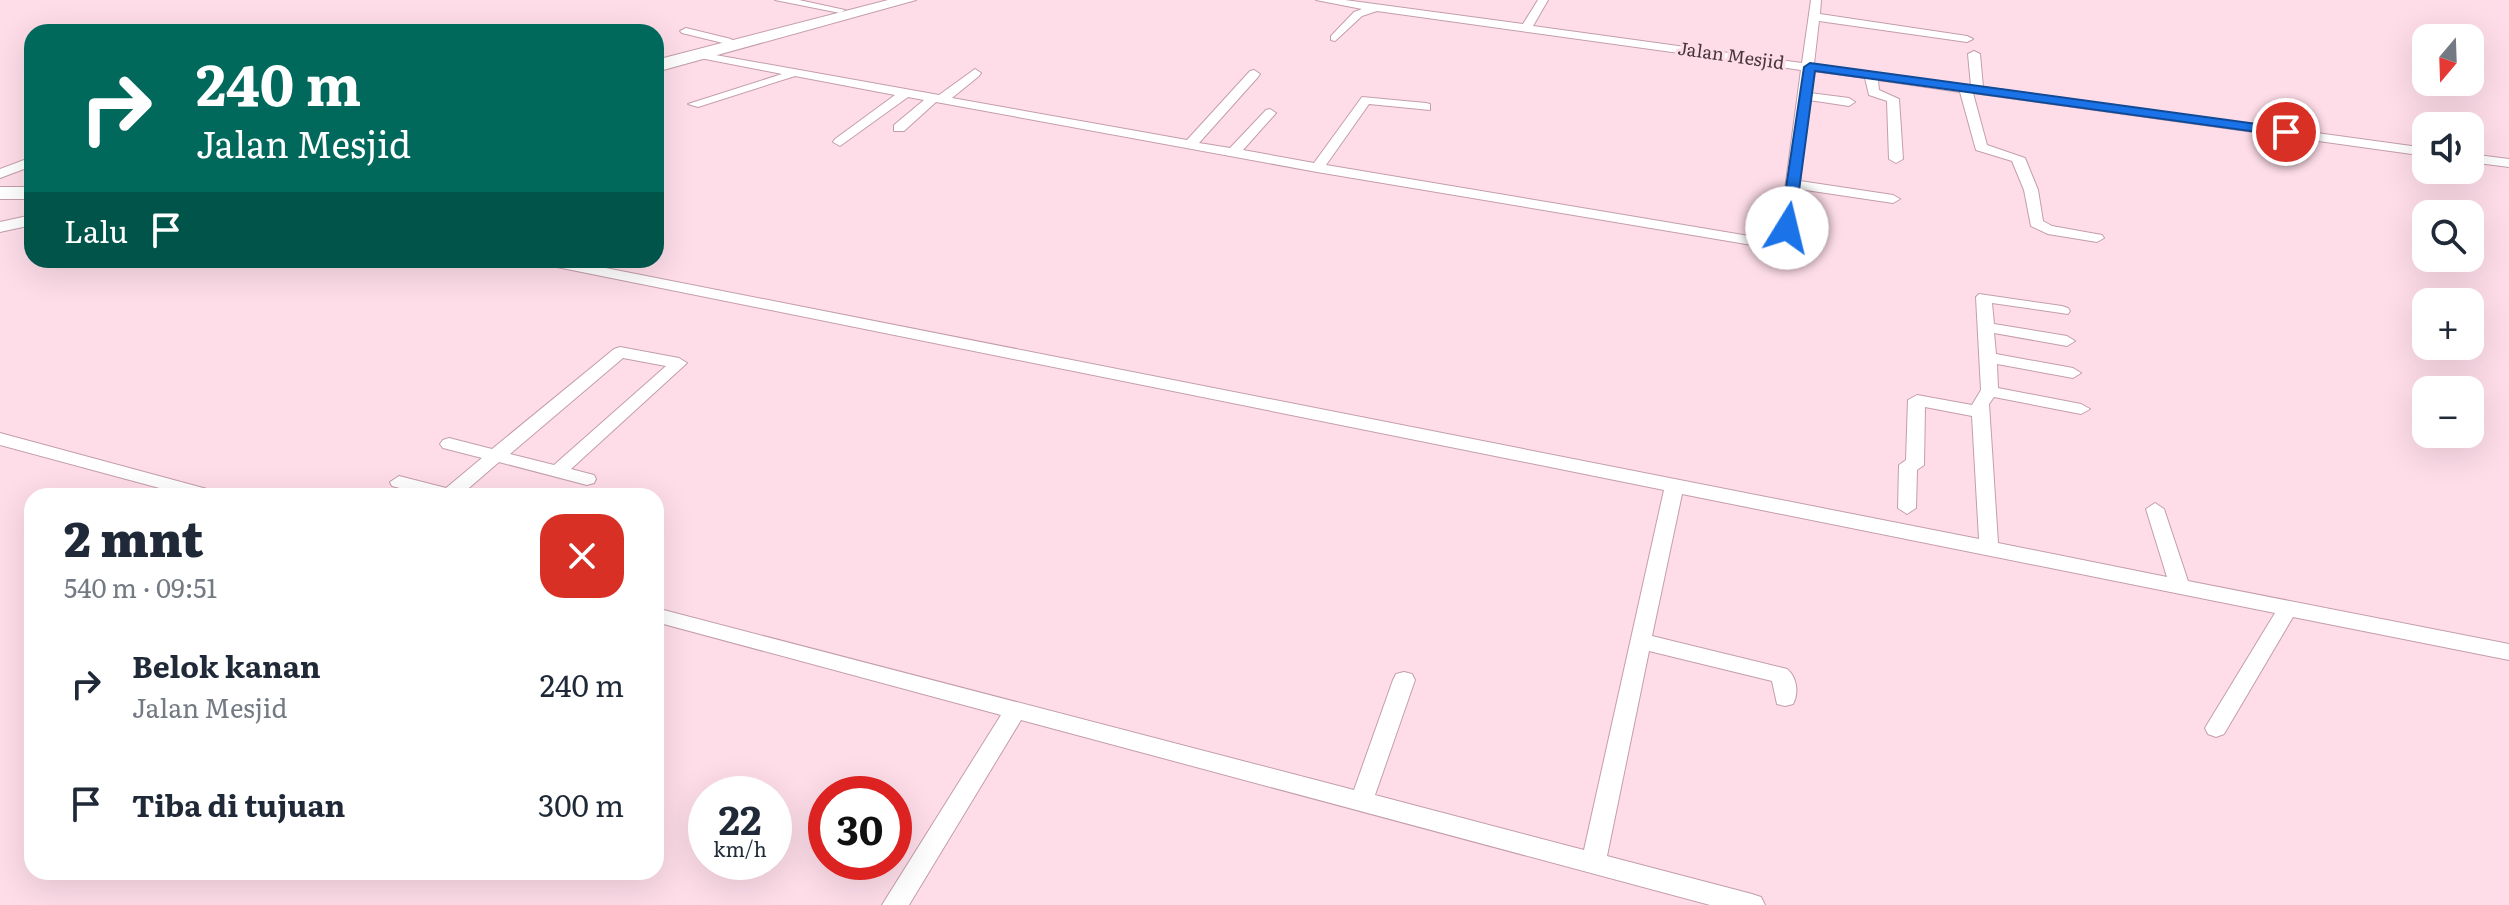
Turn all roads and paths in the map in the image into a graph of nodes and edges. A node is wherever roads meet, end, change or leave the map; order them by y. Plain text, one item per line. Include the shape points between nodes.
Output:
1 (780, 0) edge
2 (885, 0) edge
3 (908, 0) edge
4 (1321, 0) edge
5 (1543, 0) edge
6 (1816, 0) edge
7 (1377, 8) junction
8 (840, 10) junction
9 (1433, 14) junction
10 (1816, 17) junction
11 (1425, 26) dead end
12 (1526, 28) junction
13 (686, 31) dead end
14 (1335, 38) dead end
15 (1967, 39) dead end
16 (727, 41) junction
17 (1974, 54) dead end
18 (699, 55) junction
19 (664, 57) edge
20 (1770, 61) junction
21 (664, 64) edge
22 (1810, 67) junction
23 (975, 73) dead end
24 (792, 74) junction
25 (1254, 74) dead end
26 (1871, 75) junction
27 (1767, 80) dead end
28 (1971, 89) junction
29 (905, 93) junction
30 (1806, 96) junction
31 (938, 99) junction
32 (1849, 102) dead end
33 (694, 104) dead end
34 (1426, 107) dead end
35 (1270, 113) dead end
36 (899, 128) dead end
37 (840, 142) dead end
38 (1191, 144) junction
39 (2412, 150) edge
40 (1234, 152) junction
41 (1896, 159) dead end
42 (2484, 160) edge
43 (2509, 163) edge
44 (24, 164) edge
45 (1317, 168) junction
46 (0, 174) edge
47 (1794, 184) junction
48 (0, 193) edge
49 (24, 193) edge
50 (1893, 199) dead end
51 (24, 222) edge
52 (0, 227) edge
53 (2097, 238) dead end
54 (582, 268) edge
55 (2062, 311) dead end
56 (1986, 327) junction
57 (2067, 341) dead end
58 (1988, 357) junction
59 (2073, 373) dead end
60 (1990, 391) junction
61 (2081, 409) dead end
62 (1981, 412) junction
63 (0, 439) edge
64 (449, 444) dead end
65 (496, 456) junction
66 (558, 471) junction
67 (587, 479) dead end
68 (399, 482) dead end
69 (1674, 486) junction
70 (181, 488) edge
71 (421, 488) edge
72 (460, 488) edge
73 (1907, 508) dead end
74 (2155, 509) dead end
75 (1989, 548) junction
76 (2180, 586) junction
77 (2288, 608) junction
78 (664, 617) edge
79 (1642, 641) junction
80 (2509, 652) edge
81 (1404, 680) dead end
82 (1785, 698) dead end
83 (1015, 711) junction
84 (2216, 728) dead end
85 (1361, 802) junction
86 (1593, 864) junction
87 (895, 905) edge
88 (1752, 905) edge

1 - 8 street
2 - 8 highway
3 - 18 highway
4 - 7 street, Jalan Mesjid
5 - 12 street
6 - 10 street
7 - 9 street, Jalan Mesjid
7 - 14 street via 1358,14
8 - 16 highway
9 - 11 street
9 - 12 street, Jalan Mesjid
10 - 15 street
10 - 22 street
12 - 20 street, Jalan Mesjid
13 - 16 street
16 - 19 highway
17 - 28 street
18 - 21 highway
18 - 24 street
20 - 22 street, Jalan Mesjid
20 - 27 street
22 - 26 street, Jalan Mesjid
22 - 30 street
23 - 31 street
24 - 29 street
24 - 33 street
25 - 38 street
26 - 28 street, Jalan Mesjid
26 - 41 street via 1872,91 1893,99
28 - 39 street, Jalan Mesjid
28 - 53 street via 1981,147 2018,158 2036,223
29 - 31 street
29 - 37 street
30 - 32 street
30 - 47 street
31 - 36 street
31 - 38 street
34 - 45 street via 1366,100
35 - 40 street
38 - 40 street
40 - 45 street
42 - 43 street
44 - 46 street
45 - 47 street via 1770,244 1787,228
47 - 50 street
48 - 49 highway
51 - 52 street
54 - 69 street
55 - 56 street via 1984,297
56 - 57 street
56 - 58 street
58 - 59 street
58 - 60 street
60 - 61 street
60 - 62 street via 1980,403
62 - 73 street via 1917,400 1915,465 1908,465
62 - 75 street
63 - 70 street
64 - 65 street
65 - 66 street
65 - 66 street via 620,352 679,363
65 - 72 street
66 - 67 street
68 - 71 street
69 - 75 street
69 - 79 street
74 - 76 street
75 - 76 street
76 - 77 street
77 - 80 street
77 - 84 street
78 - 83 street
79 - 82 street via 1779,675
79 - 86 street
81 - 85 street
83 - 85 street
83 - 87 street
85 - 86 street
86 - 88 street

